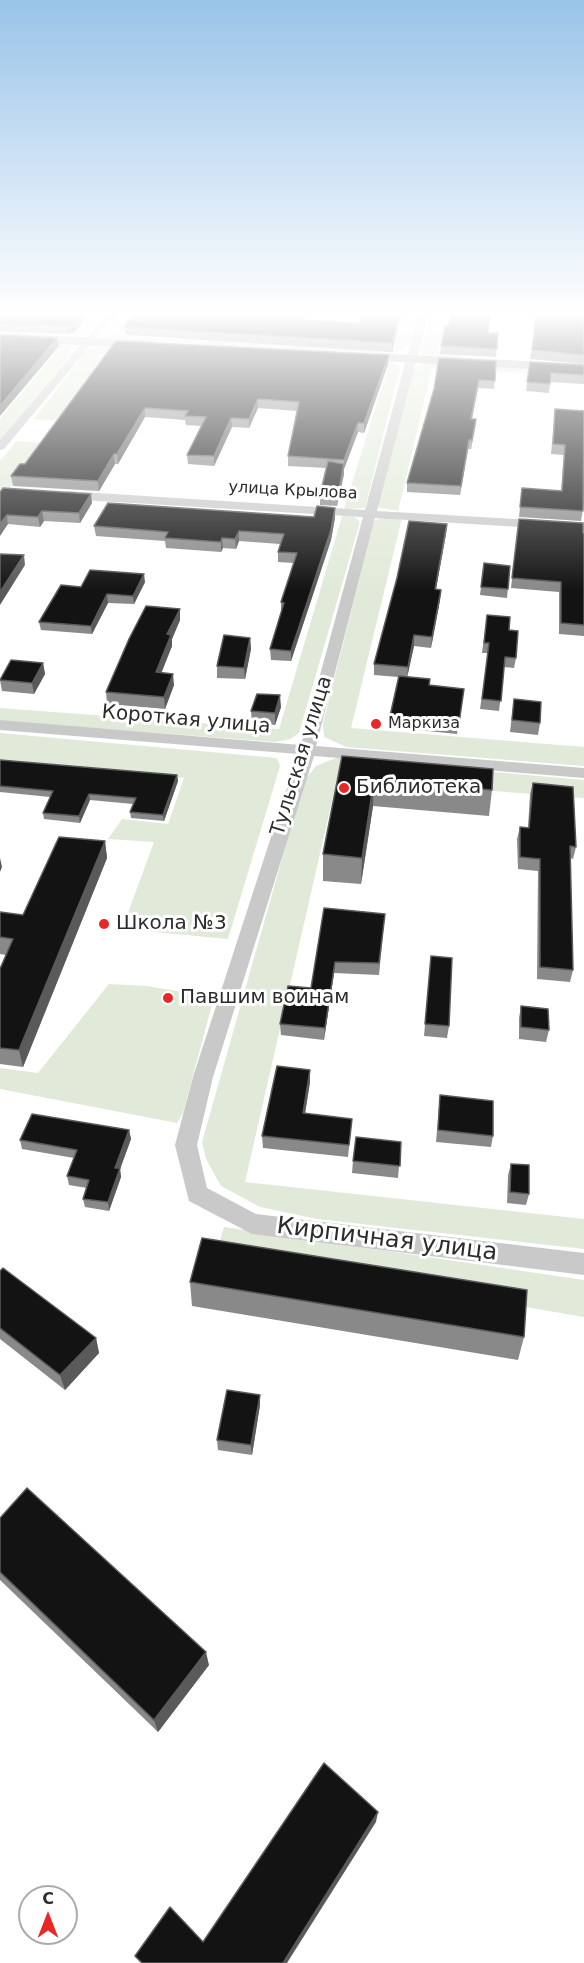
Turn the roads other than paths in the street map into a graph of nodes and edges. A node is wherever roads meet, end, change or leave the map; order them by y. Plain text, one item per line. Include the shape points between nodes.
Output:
1 (33, 408) edge
2 (397, 408) edge
3 (0, 447) edge
4 (48, 494) edge
5 (369, 512) junction
6 (584, 526) edge
7 (0, 724) edge
8 (307, 750) junction
9 (584, 773) edge
10 (197, 1194) joint
11 (584, 1264) edge

1 - 3 street
2 - 5 street, Тульская улица
4 - 5 street, улица Крылова
5 - 6 street, улица Крылова
5 - 8 street, Тульская улица
7 - 8 street, Короткая улица
8 - 9 street, Короткая улица
8 - 10 street, Тульская улица via 206,1066 186,1144
10 - 11 street, Кирпичная улица via 252,1224

